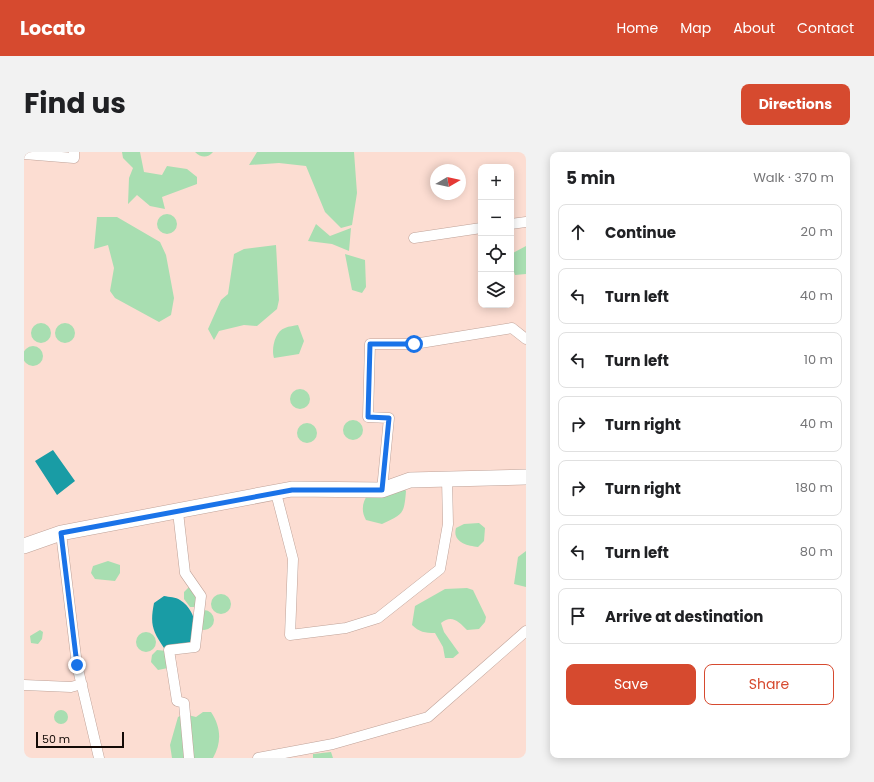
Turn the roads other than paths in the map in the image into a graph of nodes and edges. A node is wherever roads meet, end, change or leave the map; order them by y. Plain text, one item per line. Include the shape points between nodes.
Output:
1 (74, 152) edge
2 (24, 154) edge
3 (526, 222) edge
4 (514, 224) edge
5 (478, 228) edge
6 (414, 238) dead end
7 (526, 339) edge
8 (526, 477) edge
9 (447, 479) junction
10 (382, 490) junction
11 (276, 493) junction
12 (178, 512) junction
13 (61, 533) junction
14 (24, 546) edge
15 (526, 631) edge
16 (82, 684) junction
17 (24, 685) edge
18 (99, 758) edge
19 (189, 758) edge
20 (258, 758) edge

1 - 2 street via 74,158
3 - 4 street
5 - 6 street
7 - 10 street via 512,328 414,344 370,344 368,417 389,418
8 - 9 street
9 - 10 street via 410,480
9 - 11 street via 448,524 440,569 378,618 346,628 290,635 293,559
10 - 11 street via 292,490
11 - 12 street
12 - 13 street
12 - 19 street via 185,573 201,596 195,647 169,650 177,701 184,703
13 - 14 street
13 - 16 street via 77,665
15 - 20 street via 428,717 333,744
16 - 17 street via 71,687
16 - 18 street

